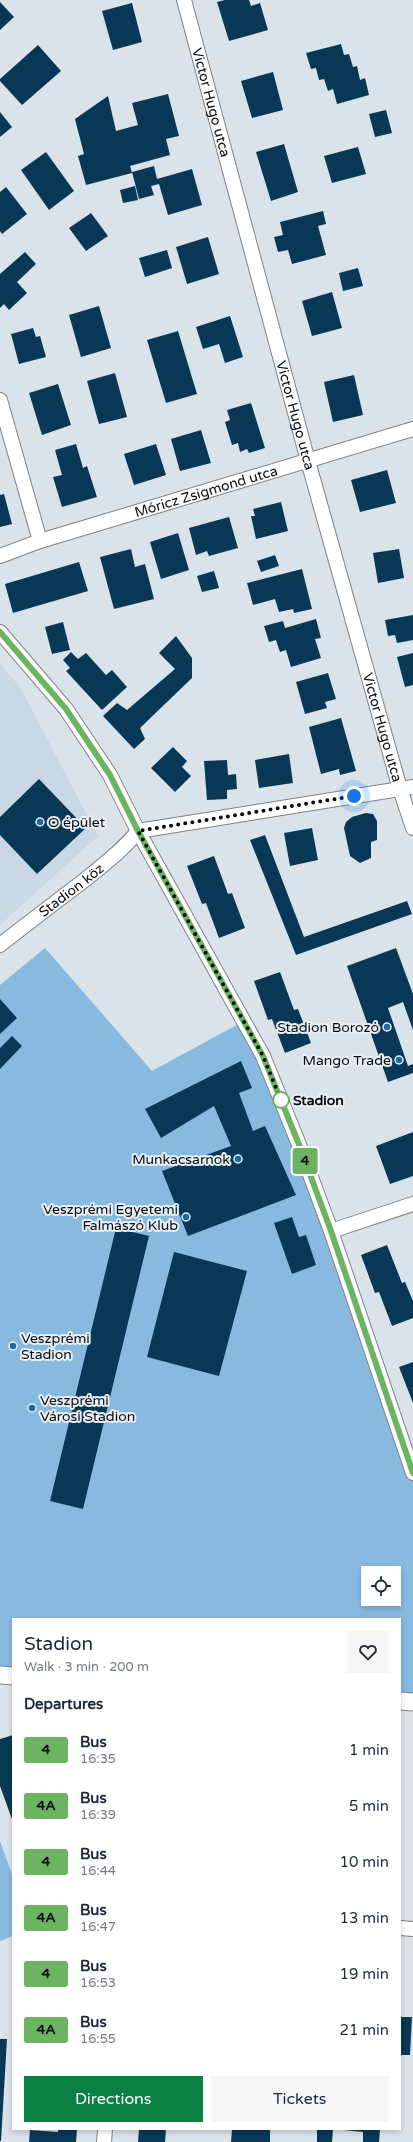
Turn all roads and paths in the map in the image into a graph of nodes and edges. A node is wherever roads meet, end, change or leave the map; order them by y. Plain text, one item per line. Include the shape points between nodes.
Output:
1 (184, 0) edge
2 (0, 400) edge
3 (413, 429) edge
4 (308, 461) junction
5 (40, 542) junction
6 (0, 556) edge
7 (0, 632) edge
8 (406, 788) edge
9 (413, 828) edge
10 (138, 831) junction
11 (0, 945) edge
12 (413, 1204) edge
13 (331, 1231) junction
14 (413, 1473) edge
15 (0, 1675) edge
16 (12, 1676) edge
17 (401, 1701) edge
18 (413, 1702) edge
19 (401, 1928) edge
20 (413, 1929) edge
21 (105, 2130) edge
22 (104, 2142) edge

1 - 4 street, Victor Hugo utca
2 - 5 street
3 - 4 street, Móricz Zsigmond utca
4 - 5 street, Móricz Zsigmond utca
4 - 8 street, Victor Hugo utca
5 - 6 street, Móricz Zsigmond utca
7 - 10 street via 66,709 110,775
8 - 9 street, Victor Hugo utca
8 - 10 street
10 - 11 street, Stadion köz via 128,844 109,860
10 - 13 street via 263,1056
12 - 13 street
13 - 14 street
15 - 16 street
17 - 18 street
19 - 20 street
21 - 22 street

